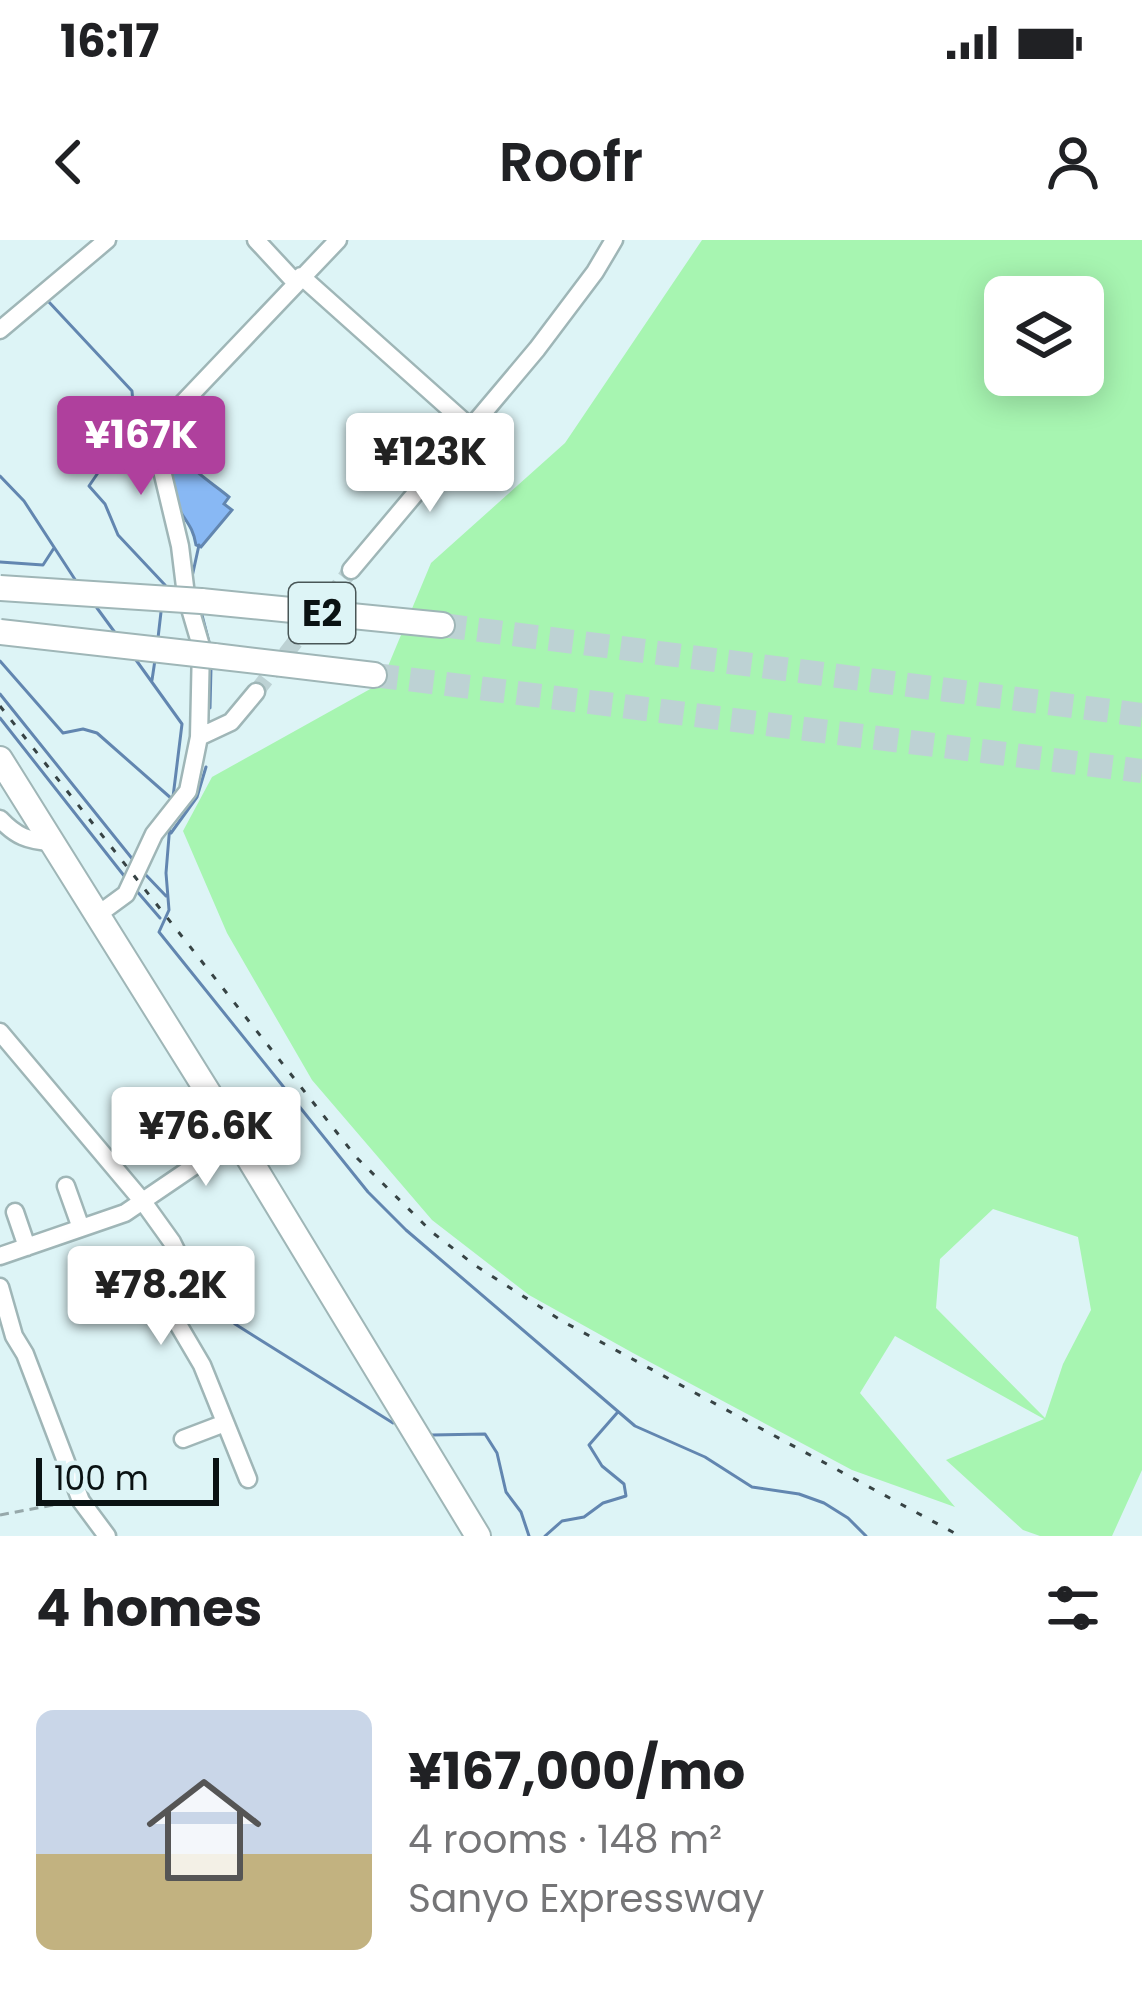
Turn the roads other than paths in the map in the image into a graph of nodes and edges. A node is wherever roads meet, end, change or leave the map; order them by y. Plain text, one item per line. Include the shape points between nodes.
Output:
1 (107, 240) edge
2 (256, 240) edge
3 (338, 240) edge
4 (614, 240) edge
5 (303, 281) junction
6 (0, 330) edge
7 (470, 428) junction
8 (351, 570) tunnel mouth
9 (0, 588) edge
10 (442, 625) tunnel mouth
11 (0, 632) edge
12 (374, 675) tunnel mouth
13 (256, 692) tunnel mouth
14 (200, 737) junction
15 (0, 759) edge
16 (0, 819) edge
17 (51, 842) junction
18 (96, 916) junction
19 (0, 1032) edge
20 (240, 1143) junction
21 (66, 1186) dead end
22 (146, 1201) junction
23 (15, 1212) dead end
24 (81, 1228) junction
25 (27, 1246) junction
26 (0, 1256) edge
27 (0, 1287) edge
28 (225, 1423) junction
29 (183, 1439) dead end
30 (248, 1480) dead end
31 (106, 1536) edge
32 (478, 1536) edge

1 - 6 street
2 - 5 street
3 - 5 street
4 - 7 street
5 - 7 street
5 - 14 street via 157,436 201,646
7 - 8 street
9 - 10 highway, E2, bridge
11 - 12 highway, E2, bridge
13 - 14 street via 231,722
14 - 18 street via 183,799 167,814 126,894
15 - 17 highway
16 - 17 street via 14,834
17 - 18 highway
18 - 20 highway
19 - 22 street
20 - 22 street
20 - 32 highway
21 - 24 street
22 - 24 street
22 - 28 street via 198,1295 169,1310
23 - 25 street
24 - 25 street
25 - 26 street
27 - 31 street via 81,1502
28 - 29 street
28 - 30 street

